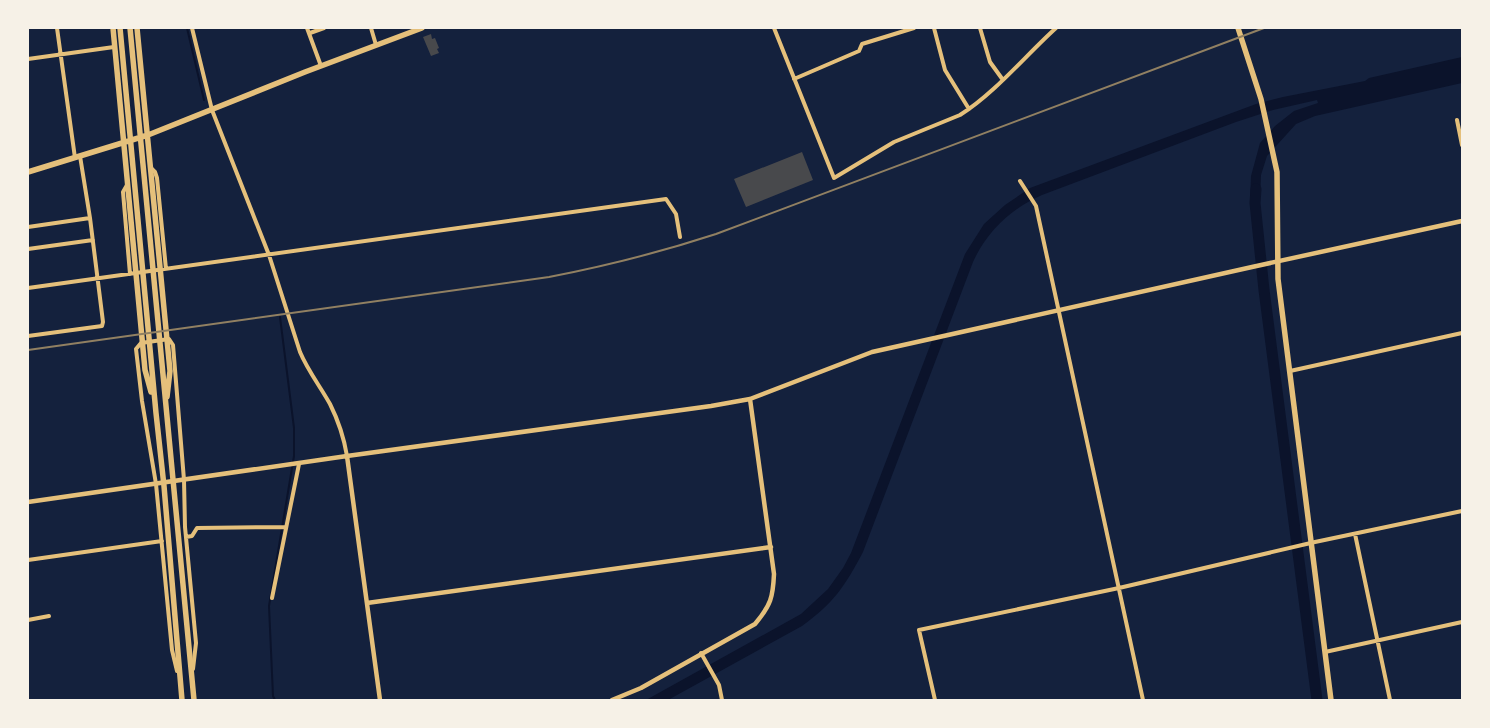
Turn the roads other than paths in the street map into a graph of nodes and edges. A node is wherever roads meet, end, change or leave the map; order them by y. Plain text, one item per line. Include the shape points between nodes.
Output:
1 (57, 28) edge
2 (113, 28) edge
3 (120, 28) edge
4 (130, 28) edge
5 (137, 28) edge
6 (192, 28) edge
7 (308, 28) edge
8 (324, 28) edge
9 (370, 28) edge
10 (422, 28) edge
11 (774, 28) edge
12 (914, 28) edge
13 (934, 28) edge
14 (980, 28) edge
15 (1056, 28) edge
16 (1238, 28) edge
17 (412, 29) edge
18 (310, 33) junction
19 (376, 45) junction
20 (114, 47) junction
21 (60, 54) junction
22 (28, 59) edge
23 (322, 66) junction
24 (794, 79) junction
25 (1002, 80) junction
26 (212, 110) junction
27 (969, 110) junction
28 (1457, 120) dead end
29 (148, 135) junction
30 (123, 142) junction
31 (1462, 145) edge
32 (77, 157) junction
33 (150, 167) junction
34 (28, 172) edge
35 (1020, 181) dead end
36 (128, 184) junction
37 (90, 218) junction
38 (1462, 221) edge
39 (28, 227) edge
40 (680, 237) dead end
41 (93, 240) junction
42 (28, 249) edge
43 (269, 255) junction
44 (1278, 262) junction
45 (166, 269) junction
46 (130, 274) junction
47 (98, 278) junction
48 (28, 288) edge
49 (1059, 310) junction
50 (1462, 333) edge
51 (28, 336) edge
52 (1290, 371) junction
53 (750, 399) junction
54 (166, 412) junction
55 (156, 413) junction
56 (346, 456) junction
57 (299, 464) junction
58 (184, 480) junction
59 (156, 484) junction
60 (28, 502) edge
61 (1462, 511) edge
62 (286, 527) junction
63 (1355, 534) junction
64 (186, 537) junction
65 (162, 541) junction
66 (1309, 543) junction
67 (771, 547) junction
68 (28, 560) edge
69 (1119, 588) junction
70 (272, 598) dead end
71 (367, 604) junction
72 (49, 616) dead end
73 (28, 620) edge
74 (1462, 622) edge
75 (1378, 641) junction
76 (1325, 652) junction
77 (701, 653) junction
78 (192, 678) junction
79 (180, 681) junction
80 (182, 700) edge
81 (194, 700) edge
82 (380, 700) edge
83 (612, 700) edge
84 (722, 700) edge
85 (934, 700) edge
86 (1143, 700) edge
87 (1330, 700) edge
88 (1390, 700) edge

1 - 21 street
2 - 20 main road
3 - 55 main road
4 - 54 main road
5 - 29 main road
6 - 26 street
7 - 18 street
8 - 18 street
9 - 19 street
10 - 17 main road
11 - 24 street
12 - 24 street via 862,44 859,51
13 - 27 street via 945,70
14 - 25 street via 990,62
15 - 25 street
16 - 44 main road via 1273,152 1278,186
17 - 19 main road
18 - 23 street
19 - 23 main road
20 - 21 street
20 - 30 main road
21 - 22 street
21 - 32 street
23 - 26 main road
24 - 27 street via 834,178 894,142
25 - 27 street
26 - 29 main road
26 - 43 street
28 - 31 street
29 - 30 main road
29 - 33 main road
30 - 32 main road
30 - 36 main road
32 - 34 main road
32 - 37 street
33 - 45 street via 157,178
33 - 54 main road via 170,371
35 - 49 street via 1036,206
36 - 46 street via 123,192
36 - 55 main road via 145,370
37 - 39 street
37 - 41 street
38 - 44 street
40 - 43 street via 676,214 666,199
41 - 42 street
41 - 47 street
43 - 45 street
43 - 56 street via 300,352 330,404 344,440
44 - 49 street
44 - 52 main road
45 - 46 street
46 - 47 street
47 - 48 street
47 - 51 street via 102,326
49 - 53 street via 872,352
49 - 69 street
50 - 52 street
52 - 66 main road
53 - 56 street
53 - 67 street
54 - 78 main road
55 - 79 main road
56 - 57 street
56 - 71 street
57 - 58 street
57 - 62 street
58 - 59 street
58 - 59 street via 174,345 169,339 141,343 136,349
58 - 64 street
59 - 60 street
59 - 65 street
61 - 63 street
62 - 64 street via 197,528 192,536
62 - 70 street
63 - 66 street
63 - 75 street
64 - 78 street via 196,643
65 - 68 street
65 - 79 street via 172,650
66 - 69 street
66 - 76 main road
67 - 71 street
67 - 77 street via 773,594 764,612 755,624
69 - 85 street via 919,630
69 - 86 street
71 - 82 street
72 - 73 street
74 - 75 street
75 - 76 street
75 - 88 street
76 - 87 main road
77 - 83 street via 641,688
77 - 84 street via 719,685
78 - 81 main road
79 - 80 main road

